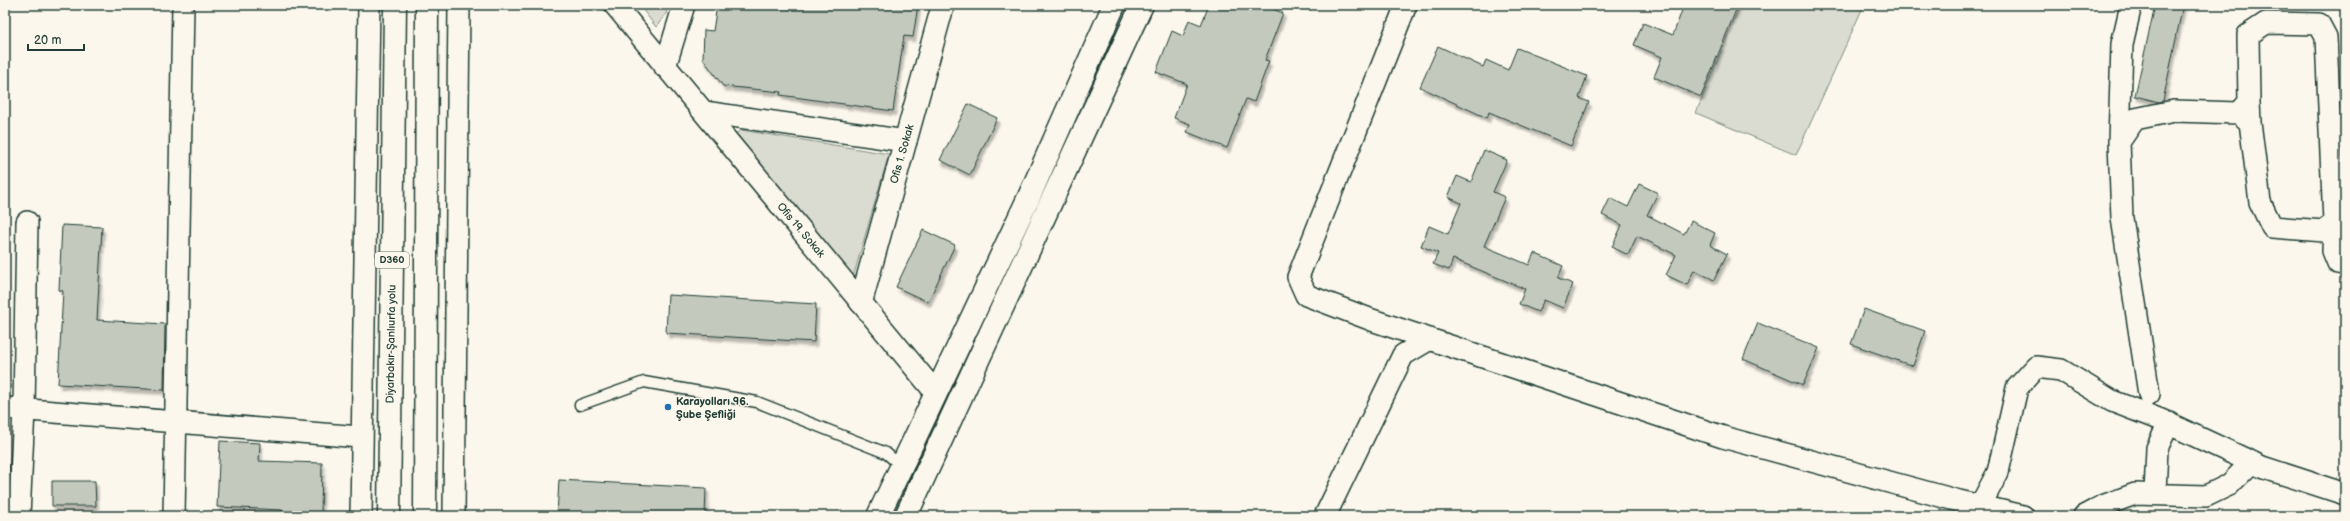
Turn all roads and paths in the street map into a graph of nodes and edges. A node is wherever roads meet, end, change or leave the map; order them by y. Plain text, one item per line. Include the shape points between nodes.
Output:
1 (183, 5) edge
2 (369, 5) edge
3 (395, 5) edge
4 (427, 5) edge
5 (459, 5) edge
6 (615, 5) edge
7 (684, 5) edge
8 (944, 5) edge
9 (1114, 5) edge
10 (1142, 5) edge
11 (1406, 5) edge
12 (2131, 5) edge
13 (665, 67) junction
14 (2337, 98) edge
15 (704, 112) junction
16 (2246, 112) junction
17 (2127, 113) junction
18 (906, 141) junction
19 (27, 222) dead end
20 (2329, 227) junction
21 (2339, 257) edge
22 (861, 302) junction
23 (1402, 329) junction
24 (1430, 339) junction
25 (1403, 355) junction
26 (936, 393) junction
27 (2148, 394) junction
28 (580, 405) dead end
29 (2130, 408) junction
30 (14, 409) edge
31 (2165, 421) junction
32 (174, 422) junction
33 (360, 436) junction
34 (2252, 462) junction
35 (902, 466) junction
36 (2155, 494) junction
37 (2345, 494) edge
38 (1980, 506) junction
39 (19, 516) edge
40 (174, 516) edge
41 (361, 516) edge
42 (389, 516) edge
43 (425, 516) edge
44 (454, 516) edge
45 (878, 516) edge
46 (906, 516) edge
47 (1325, 516) edge
48 (2023, 516) edge
49 (2084, 516) edge

1 - 32 street
2 - 33 street
3 - 42 main road, Diyarbakır-Şanlıurfa yolu / D360
4 - 43 main road, D360
5 - 44 street
6 - 13 street, Ofis 19. Sokak
7 - 13 street
8 - 18 main road, Ofis 1. Sokak
9 - 26 main road via 1028,199
10 - 46 main road
11 - 23 street via 1298,277 1306,295
12 - 17 street via 2122,44
13 - 15 street, Ofis 19. Sokak
14 - 16 street via 2326,37 2319,24 2266,23 2248,35
14 - 20 street
15 - 18 street
15 - 22 street, Ofis 19. Sokak
16 - 17 street
16 - 20 street via 2260,202 2272,227
17 - 27 street via 2119,142 2122,218
18 - 22 main road, Ofis 1. Sokak
19 - 30 street
20 - 21 street
22 - 26 street, Ofis 19. Sokak
23 - 24 street
23 - 25 street
24 - 25 street
24 - 38 street via 1723,437
25 - 47 street
26 - 35 main road
27 - 29 street
27 - 31 street
28 - 35 lane via 644,382 757,402 886,453
29 - 31 street
29 - 38 street via 2112,401 2061,370 2036,367 2017,388 1998,472
30 - 32 street
30 - 39 street
31 - 34 street
31 - 36 street via 2157,448
32 - 33 street
32 - 40 street
33 - 41 street
34 - 36 street via 2229,485 2206,496
34 - 37 street
35 - 45 main road
36 - 49 street via 2135,494
38 - 48 street

